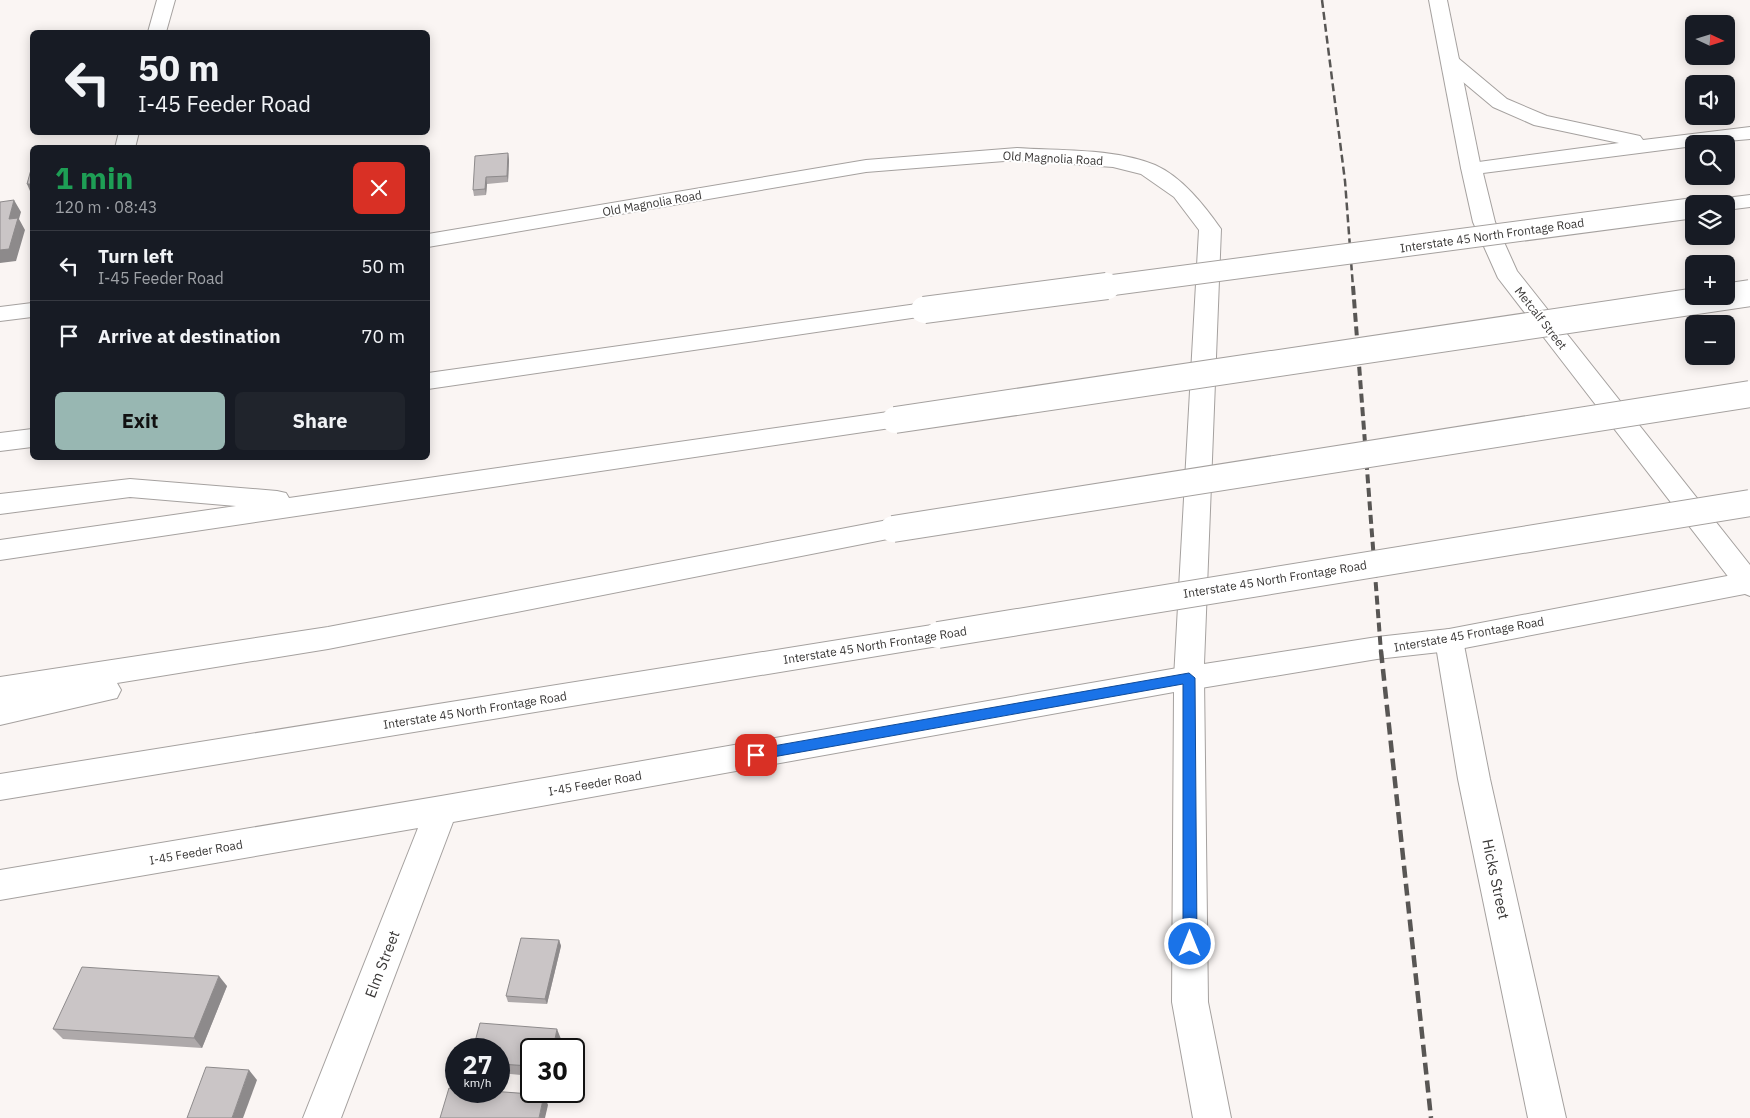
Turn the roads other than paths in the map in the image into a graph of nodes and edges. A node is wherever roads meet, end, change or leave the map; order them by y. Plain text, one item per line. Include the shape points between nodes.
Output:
1 (166, 0) edge
2 (1438, 0) edge
3 (158, 30) edge
4 (1450, 62) junction
5 (1750, 133) edge
6 (1657, 145) junction
7 (1472, 168) junction
8 (1750, 201) edge
9 (1735, 203) edge
10 (1685, 209) edge
11 (430, 241) edge
12 (1750, 293) edge
13 (30, 310) edge
14 (0, 314) edge
15 (430, 381) edge
16 (1750, 394) edge
17 (30, 438) edge
18 (0, 442) edge
19 (1750, 503) edge
20 (0, 504) edge
21 (326, 504) junction
22 (0, 550) edge
23 (1749, 584) edge
24 (328, 638) junction
25 (1449, 640) junction
26 (1189, 678) junction
27 (0, 689) edge
28 (0, 712) edge
29 (0, 787) edge
30 (441, 810) junction
31 (0, 885) edge
32 (322, 1118) edge
33 (1212, 1118) edge
34 (1547, 1118) edge

1 - 3 main road
2 - 4 main road, Metcalf Street
4 - 6 main road via 1500,102 1541,121
4 - 7 main road, Metcalf Street
5 - 6 main road
6 - 7 main road
7 - 23 main road, Metcalf Street via 1484,222 1506,274
8 - 9 main road
10 - 15 main road, Interstate 45 North Frontage Road, bridge via 924,310
11 - 26 main road, Old Magnolia Road via 866,166 1017,154 1114,161 1148,170 1182,193 1210,229
12 - 21 main road, bridge
13 - 14 main road
16 - 24 main road, bridge via 893,529
17 - 18 main road
19 - 29 main road, Interstate 45 North Frontage Road, bridge
20 - 21 main road via 130,488
21 - 22 main road
23 - 25 main road, Interstate 45 Frontage Road
24 - 27 main road
24 - 28 main road
25 - 26 main road, Interstate 45 Frontage Road
25 - 34 main road, Hicks Street via 1474,779
26 - 30 main road, I-45 Feeder Road
26 - 33 main road, Old Magnolia Road via 1190,1002
30 - 31 main road, I-45 Feeder Road
30 - 32 main road, Elm Street

